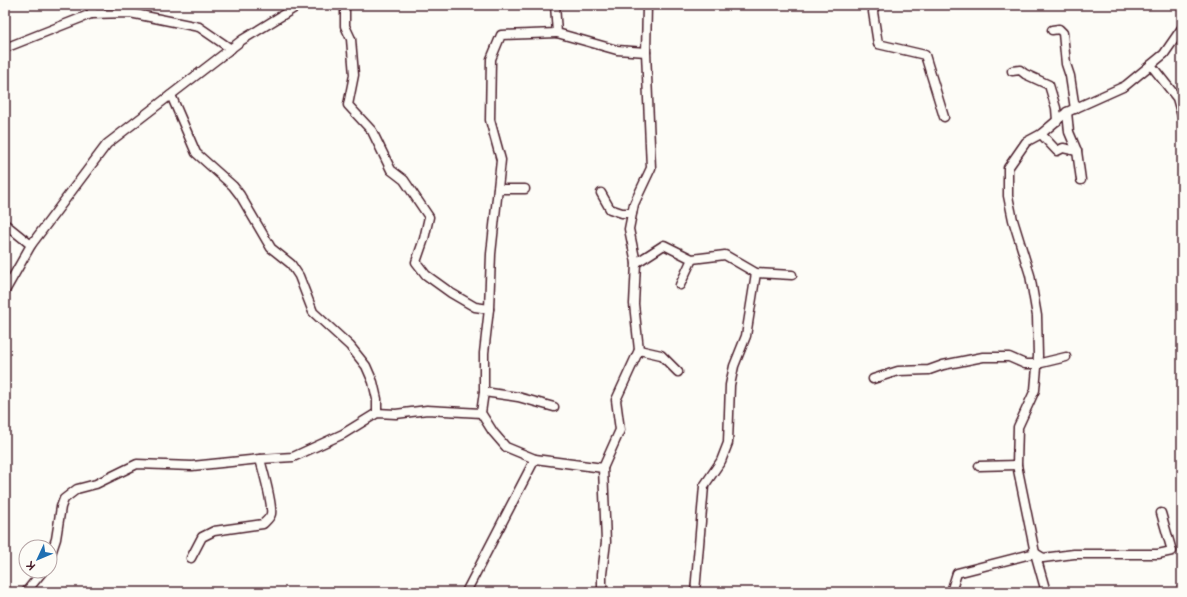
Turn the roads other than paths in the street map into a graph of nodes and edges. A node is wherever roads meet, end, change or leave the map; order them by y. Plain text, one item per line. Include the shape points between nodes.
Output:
1 (93, 5) edge
2 (300, 5) edge
3 (345, 5) edge
4 (554, 5) edge
5 (647, 5) edge
6 (875, 5) edge
7 (92, 14) junction
8 (1182, 28) edge
9 (1052, 30) dead end
10 (558, 33) junction
11 (5, 48) edge
12 (231, 49) junction
13 (646, 52) junction
14 (1151, 65) junction
15 (1012, 71) dead end
16 (171, 95) junction
17 (1076, 109) junction
18 (1067, 112) junction
19 (1182, 116) edge
20 (944, 117) dead end
21 (1057, 121) junction
22 (1041, 134) junction
23 (1077, 151) junction
24 (1081, 180) dead end
25 (498, 189) junction
26 (525, 189) dead end
27 (601, 193) dead end
28 (632, 212) junction
29 (5, 224) edge
30 (31, 245) junction
31 (692, 259) junction
32 (636, 263) junction
33 (756, 273) junction
34 (792, 275) dead end
35 (680, 285) dead end
36 (5, 291) edge
37 (488, 309) junction
38 (639, 350) junction
39 (1066, 357) dead end
40 (1037, 364) junction
41 (678, 372) dead end
42 (873, 379) dead end
43 (484, 392) junction
44 (554, 407) dead end
45 (377, 413) junction
46 (481, 413) junction
47 (260, 459) junction
48 (535, 460) junction
49 (1017, 465) junction
50 (979, 466) dead end
51 (603, 468) junction
52 (1161, 513) dead end
53 (56, 539) edge
54 (1035, 553) junction
55 (192, 558) dead end
56 (37, 579) edge
57 (26, 592) edge
58 (466, 592) edge
59 (602, 592) edge
60 (695, 592) edge
61 (951, 592) edge
62 (1046, 592) edge

1 - 7 street
2 - 12 street
3 - 37 street via 345,26 351,40 354,75 348,104 372,131 391,170 404,180 429,218 416,262 426,276 451,293 475,307
4 - 10 street
5 - 13 street
6 - 20 street via 878,44 925,55
7 - 11 street
7 - 12 street via 130,13 200,27
8 - 14 street via 1164,54
9 - 17 street via 1060,29 1063,33 1066,64
10 - 13 street via 617,50
10 - 25 street via 501,35 491,59 490,120 501,160
12 - 16 street
13 - 28 street via 651,168
14 - 17 street via 1125,86
14 - 19 street via 1177,98
15 - 21 street via 1020,70 1049,85
16 - 30 street via 107,144
16 - 45 street via 196,154 233,186 271,248 291,264 299,276 313,312 350,346 366,366 377,399
17 - 18 street
18 - 21 street
18 - 23 street via 1068,132
21 - 22 street
22 - 23 street via 1057,151 1063,148
22 - 40 street via 1026,142 1008,168 1008,196 1030,275 1037,316
23 - 24 street
25 - 26 street
25 - 37 street
27 - 28 street via 610,209 622,213
28 - 32 street via 629,229
29 - 30 street
30 - 36 street
31 - 32 street via 664,245
31 - 33 street via 725,255
31 - 35 street
32 - 38 street via 634,304
33 - 34 street
33 - 60 street via 746,336 734,366 730,385 728,443 721,460 704,486
37 - 43 street
38 - 41 street via 660,355
38 - 51 street via 616,400 620,430
39 - 40 street
40 - 42 street via 1025,364 1008,357 983,357 929,370 898,371
40 - 49 street via 1035,390 1018,426
43 - 44 street via 518,397
43 - 46 street
45 - 46 street via 396,414 427,410
45 - 47 street via 343,434 293,457
46 - 48 street via 506,448
47 - 53 street via 192,466 137,464 96,484 77,489 64,500
47 - 55 street via 271,514 267,521 263,524 214,531 202,537
48 - 51 street
48 - 58 street
49 - 50 street
49 - 54 street
51 - 59 street via 606,542
52 - 54 street via 1172,551 1158,554 1074,554 1043,558
54 - 61 street via 957,573
54 - 62 street
56 - 57 street

